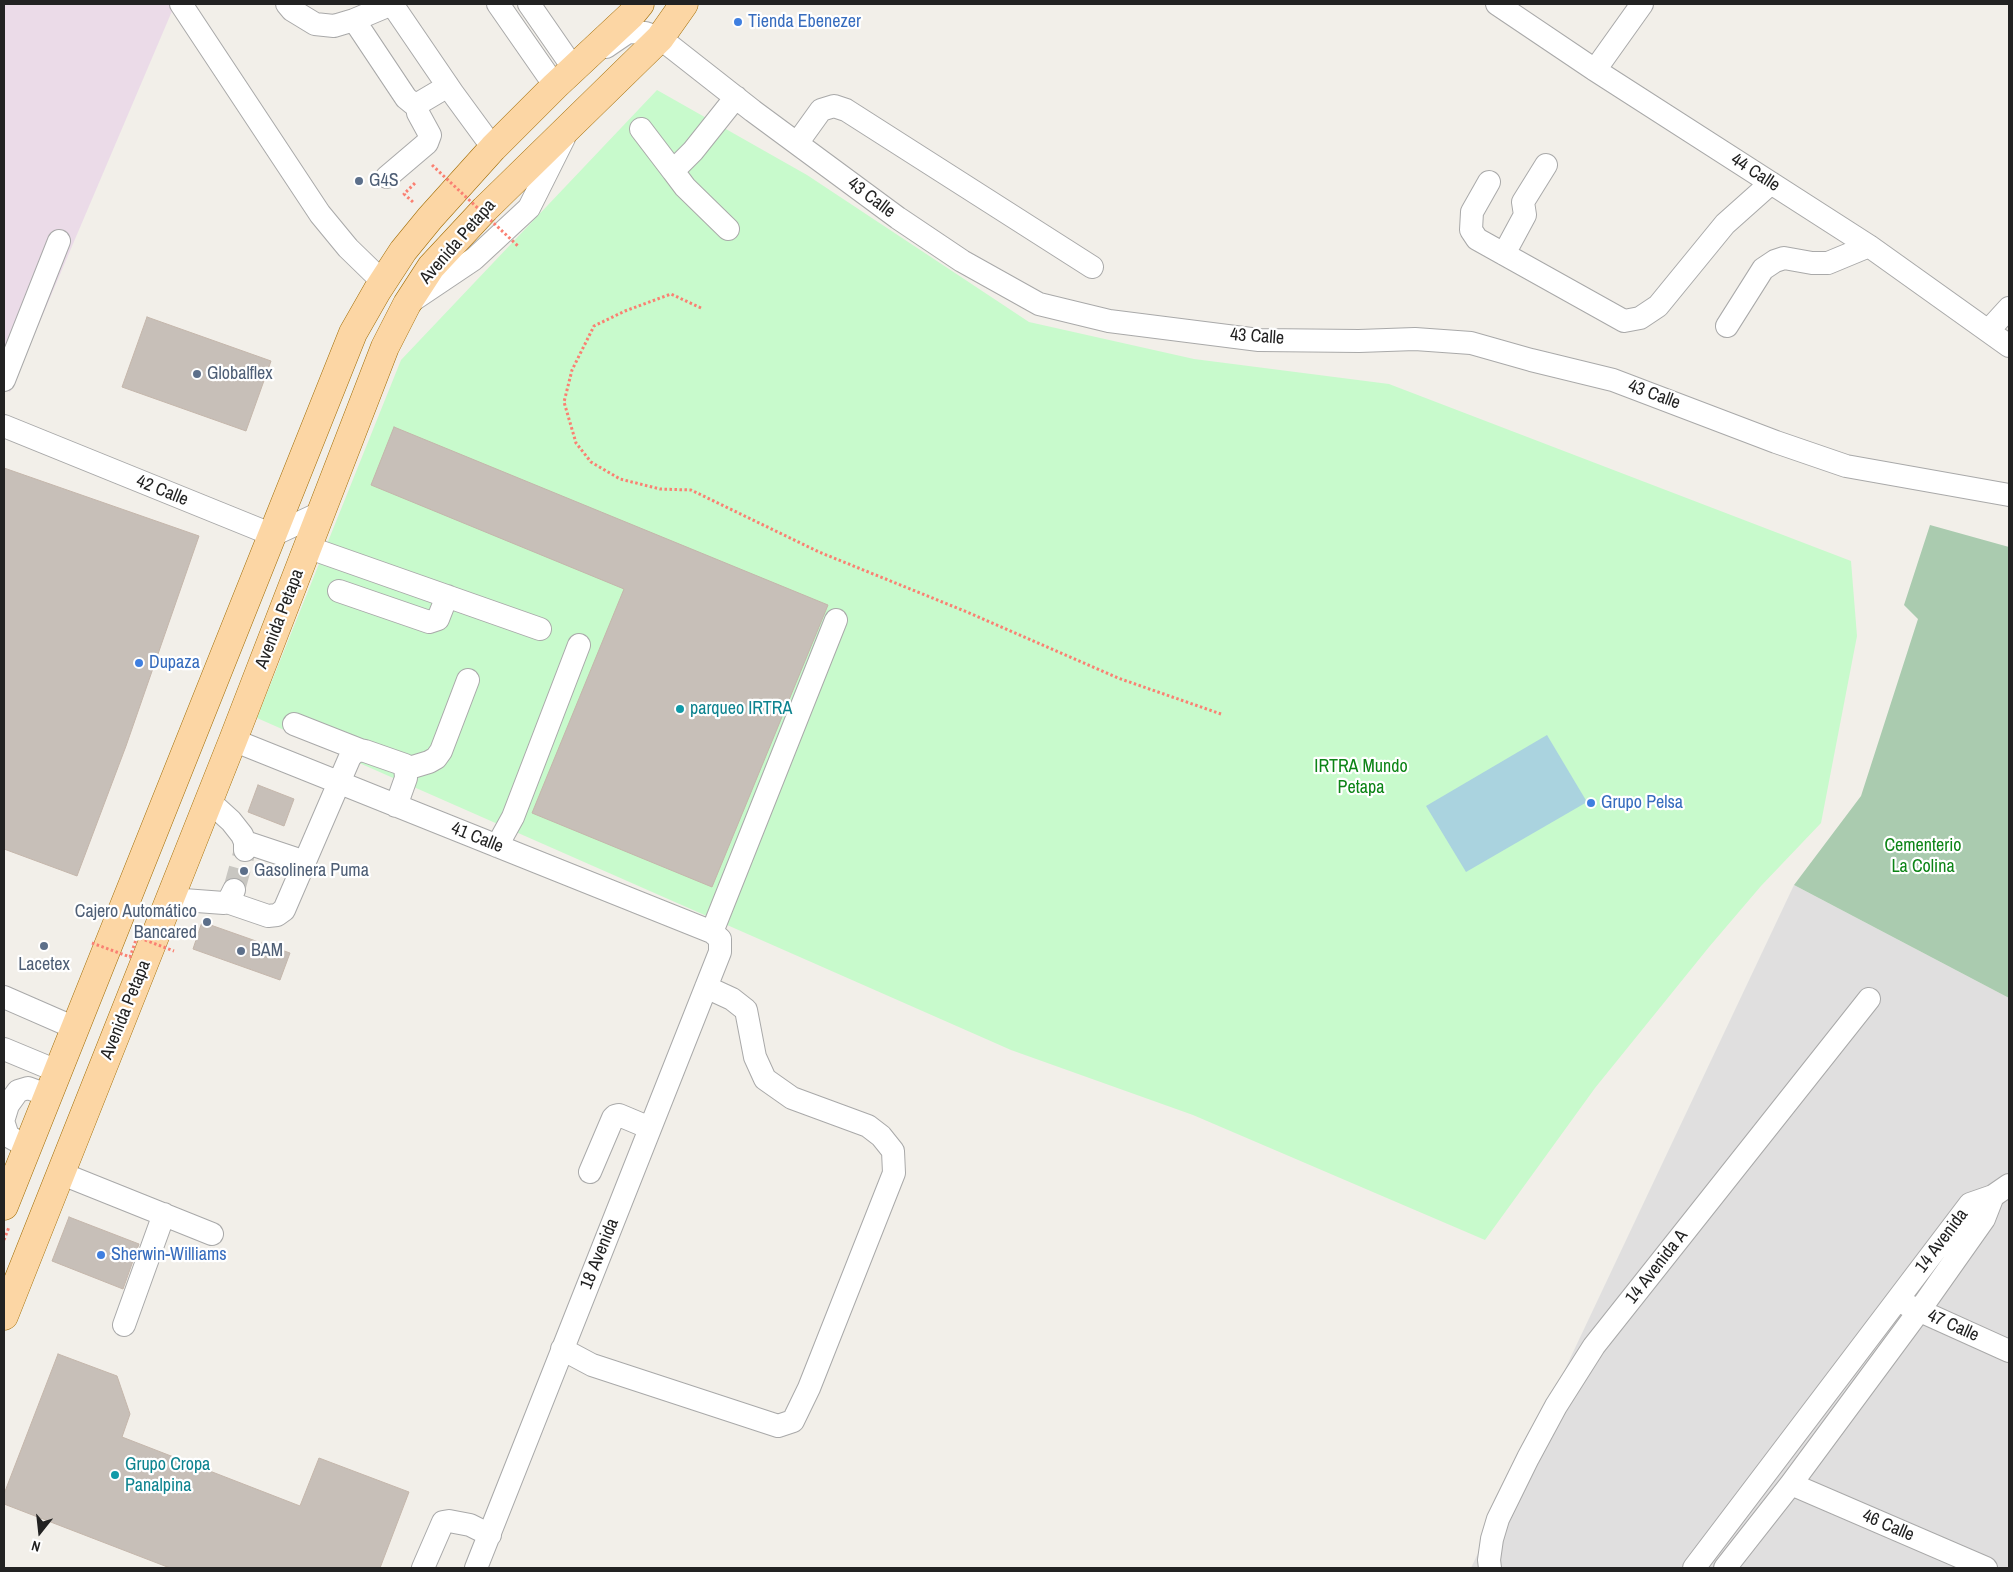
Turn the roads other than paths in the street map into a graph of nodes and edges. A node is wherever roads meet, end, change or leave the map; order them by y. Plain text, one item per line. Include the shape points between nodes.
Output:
1 (181, 4) edge
2 (287, 4) edge
3 (392, 4) edge
4 (498, 4) edge
5 (530, 4) edge
6 (640, 4) edge
7 (684, 4) edge
8 (1497, 4) edge
9 (1642, 4) edge
10 (354, 20) junction
11 (660, 38) junction
12 (1595, 70) junction
13 (570, 73) junction
14 (448, 86) junction
15 (736, 97) junction
16 (417, 107) junction
17 (641, 129) dead end
18 (798, 142) junction
19 (493, 148) junction
20 (1546, 164) dead end
21 (673, 171) junction
22 (387, 178) dead end
23 (1490, 182) dead end
24 (1771, 183) junction
25 (728, 229) dead end
26 (59, 241) dead end
27 (1869, 246) junction
28 (1504, 254) junction
29 (1092, 267) dead end
30 (383, 282) junction
31 (2009, 308) edge
32 (1727, 326) dead end
33 (1988, 331) junction
34 (2009, 346) edge
35 (4, 380) edge
36 (4, 426) edge
37 (2009, 495) edge
38 (320, 513) junction
39 (273, 535) junction
40 (307, 547) junction
41 (339, 591) dead end
42 (447, 596) junction
43 (836, 620) dead end
44 (540, 629) dead end
45 (579, 645) dead end
46 (468, 680) dead end
47 (294, 724) dead end
48 (233, 740) junction
49 (360, 750) junction
50 (406, 769) junction
51 (340, 784) junction
52 (209, 802) junction
53 (396, 806) junction
54 (497, 846) junction
55 (305, 862) junction
56 (170, 899) junction
57 (716, 935) junction
58 (706, 988) junction
59 (4, 997) edge
60 (1868, 999) dead end
61 (75, 1028) junction
62 (4, 1049) edge
63 (52, 1083) junction
64 (4, 1118) edge
65 (4, 1124) edge
66 (650, 1128) junction
67 (26, 1146) junction
68 (590, 1172) dead end
69 (60, 1173) junction
70 (7, 1188) edge
71 (2001, 1190) edge
72 (164, 1214) junction
73 (212, 1234) dead end
74 (1897, 1300) junction
75 (1919, 1311) junction
76 (4, 1316) edge
77 (124, 1325) dead end
78 (562, 1349) junction
79 (2009, 1351) edge
80 (1791, 1484) junction
81 (490, 1535) junction
82 (1489, 1564) edge
83 (423, 1568) edge
84 (476, 1568) edge
85 (1694, 1568) edge
86 (1725, 1568) edge
87 (1986, 1568) edge

1 - 30 street via 320,214 348,248
2 - 10 street via 314,24 334,26
3 - 10 street
3 - 14 street
4 - 13 street
5 - 13 street
6 - 13 main road, Avenida Petapa
7 - 11 main road, Avenida Petapa
8 - 12 street, 44 Calle
9 - 12 street
10 - 16 street via 406,98
11 - 13 street, 43 Calle via 628,32
11 - 15 street, 43 Calle
11 - 38 main road, Avenida Petapa via 454,240 431,267 385,347
12 - 24 street, 44 Calle
13 - 19 main road, Avenida Petapa
14 - 16 street
14 - 19 street
15 - 18 street, 43 Calle
15 - 21 street
16 - 22 street via 429,139
17 - 21 street
18 - 29 street via 821,110 834,106 846,110
18 - 37 street, 43 Calle via 898,218 962,260 1046,306 1109,321 1259,340 1359,342 1415,339 1471,343 1613,380 1846,466
19 - 30 main road, Avenida Petapa via 430,218
20 - 28 street via 1523,202 1525,215
21 - 25 street
23 - 28 street via 1472,212 1471,230 1477,239
24 - 27 street, 44 Calle
24 - 28 street via 1725,224 1658,306 1640,318 1624,321
26 - 35 street
27 - 32 street via 1828,263 1784,258 1775,260 1763,269
27 - 33 street, 44 Calle
30 - 39 main road, Avenida Petapa via 353,333
31 - 33 street
33 - 34 street, 44 Calle
36 - 39 street, 42 Calle
38 - 39 street
38 - 40 main road, Avenida Petapa
39 - 61 main road, Avenida Petapa
40 - 42 street
40 - 48 main road, Avenida Petapa
41 - 42 street via 429,622 438,619
42 - 44 street
43 - 57 street, 18 Avenida
45 - 54 street via 513,817
46 - 50 street via 441,751 429,762
47 - 49 street
48 - 51 street, 41 Calle
48 - 52 main road, Avenida Petapa
49 - 50 street via 398,762
49 - 51 street via 350,758
50 - 53 street
51 - 53 street, 41 Calle
51 - 55 street
52 - 55 street via 231,821 242,835 245,846
52 - 56 main road, Avenida Petapa
53 - 54 street, 41 Calle
54 - 57 street, 41 Calle
55 - 56 street via 284,910 277,915 268,916 230,896 224,903
56 - 69 main road, Avenida Petapa
57 - 58 street, 18 Avenida via 720,952
58 - 66 street, 18 Avenida
58 - 78 street via 732,999 746,1010 755,1057 765,1078 792,1098 868,1126 893,1151 894,1173 809,1388 793,1421 778,1426 592,1365
59 - 61 street
60 - 82 street, 14 Avenida A via 1594,1346 1556,1406 1498,1519
61 - 63 main road, Avenida Petapa
62 - 63 street
63 - 64 street via 18,1091
63 - 67 main road, Avenida Petapa
65 - 67 street via 8,1136
66 - 68 street via 619,1115 613,1118
66 - 78 street, 18 Avenida
67 - 70 main road, Avenida Petapa
69 - 72 street
69 - 76 main road, Avenida Petapa
71 - 74 street, 14 Avenida via 1970,1204
71 - 75 street, 14 Avenida
72 - 73 street
72 - 77 street
74 - 75 street, 47 Calle
74 - 85 street, 14 Avenida
75 - 79 street, 47 Calle
75 - 80 street, 14 Avenida
78 - 81 street, 18 Avenida
80 - 86 street, 14 Avenida
80 - 87 street, 46 Calle
81 - 83 street via 470,1525 443,1522
81 - 84 street, 18 Avenida

